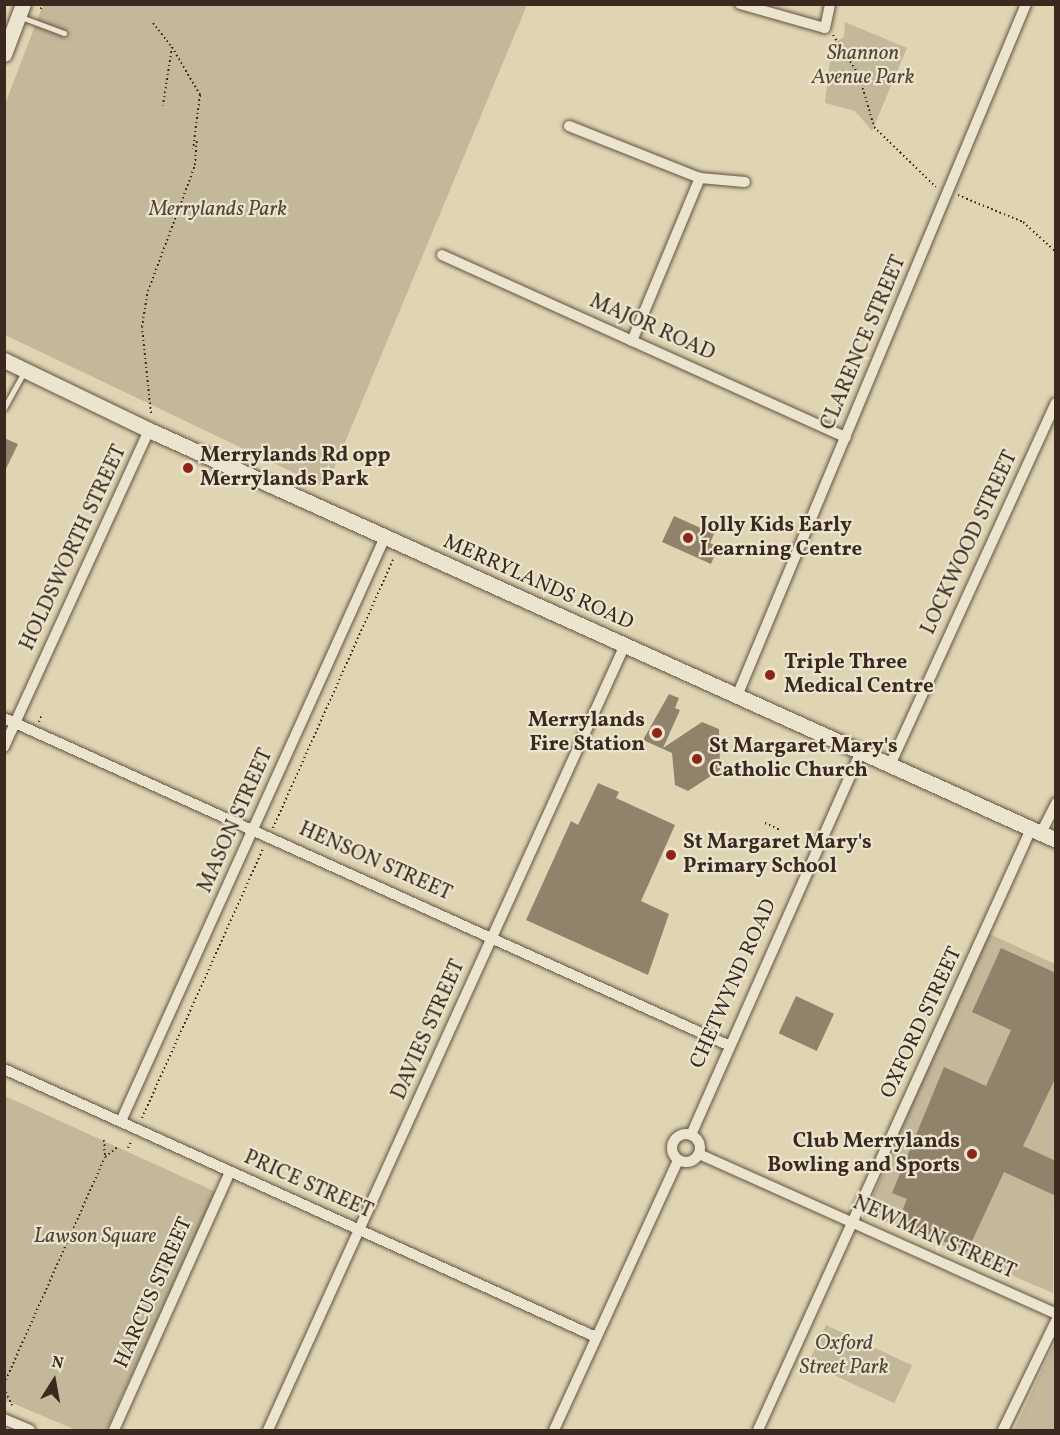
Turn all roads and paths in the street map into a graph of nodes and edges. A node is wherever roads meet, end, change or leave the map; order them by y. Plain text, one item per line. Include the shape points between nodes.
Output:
1 (42, 4) edge
2 (740, 4) edge
3 (830, 4) edge
4 (1026, 4) edge
5 (41, 9) dead end
6 (21, 10) edge
7 (153, 23) dead end
8 (64, 33) dead end
9 (840, 41) dead end
10 (172, 47) junction
11 (4, 54) edge
12 (163, 105) dead end
13 (569, 126) dead end
14 (197, 138) junction
15 (193, 149) dead end
16 (700, 178) junction
17 (745, 182) dead end
18 (934, 186) dead end
19 (962, 196) dead end
20 (1056, 252) edge
21 (442, 255) dead end
22 (632, 341) junction
23 (4, 360) edge
24 (25, 370) junction
25 (1056, 403) edge
26 (4, 408) edge
27 (151, 412) dead end
28 (149, 430) junction
29 (846, 437) junction
30 (385, 537) junction
31 (393, 560) dead end
32 (625, 645) junction
33 (737, 696) junction
34 (4, 718) edge
35 (15, 723) junction
36 (4, 747) edge
37 (861, 752) junction
38 (890, 765) junction
39 (1056, 802) edge
40 (765, 823) dead end
41 (254, 829) junction
42 (780, 830) dead end
43 (1043, 834) edge
44 (269, 836) junction
45 (492, 937) junction
46 (728, 1045) junction
47 (6, 1074) edge
48 (121, 1121) junction
49 (138, 1129) junction
50 (691, 1135) junction
51 (104, 1140) dead end
52 (119, 1146) dead end
53 (128, 1148) dead end
54 (699, 1154) junction
55 (105, 1156) junction
56 (678, 1160) junction
57 (230, 1172) junction
58 (852, 1223) junction
59 (360, 1229) junction
60 (1056, 1314) edge
61 (1056, 1321) edge
62 (596, 1337) junction
63 (4, 1384) edge
64 (4, 1388) edge
65 (12, 1404) dead end
66 (4, 1419) edge
67 (30, 1431) edge
68 (114, 1431) edge
69 (268, 1431) edge
70 (554, 1431) edge
71 (758, 1431) edge
72 (1003, 1431) edge

1 - 5 path
2 - 3 street via 825,28
4 - 29 street, CLARENCE STREET
6 - 8 lane
6 - 11 main road
7 - 10 path
9 - 18 path via 859,75 874,127
10 - 12 path
10 - 14 path via 200,95 194,113
13 - 16 street
14 - 15 path
14 - 27 path via 195,165 148,291 141,327
16 - 17 street
16 - 22 street
19 - 20 path via 1023,222
21 - 22 street, MAJOR ROAD
22 - 29 street, MAJOR ROAD
23 - 24 main road, MERRYLANDS ROAD
24 - 26 lane
24 - 28 main road, MERRYLANDS ROAD
25 - 38 street, LOCKWOOD STREET
28 - 30 main road, MERRYLANDS ROAD
28 - 35 street, HOLDSWORTH STREET
29 - 33 street, CLARENCE STREET
30 - 32 main road, MERRYLANDS ROAD
30 - 41 street, MASON STREET
31 - 44 path
32 - 33 main road, MERRYLANDS ROAD
32 - 45 street, DAVIES STREET
33 - 37 main road, MERRYLANDS ROAD
34 - 35 street, HENSON STREET
35 - 36 street, HOLDSWORTH STREET
35 - 41 street, HENSON STREET
37 - 38 main road, MERRYLANDS ROAD
37 - 46 street, CHETWYND ROAD
38 - 43 main road, MERRYLANDS ROAD
39 - 43 street, OXFORD STREET
40 - 42 path
41 - 44 street, HENSON STREET
41 - 48 street, MASON STREET
43 - 58 street, OXFORD STREET
44 - 45 street, HENSON STREET
44 - 49 path
45 - 46 street, HENSON STREET
45 - 59 street, DAVIES STREET
46 - 50 street, CHETWYND ROAD
47 - 48 street, PRICE STREET
48 - 49 street, PRICE STREET
49 - 53 path
49 - 57 street, PRICE STREET
50 - 54 street
50 - 56 street via 674,1140 672,1148
51 - 55 path
52 - 55 path
54 - 56 street via 690,1161
54 - 58 street, NEWMAN STREET
55 - 63 path
56 - 62 street
57 - 59 street, PRICE STREET
57 - 68 street, HARCUS STREET
58 - 60 street, NEWMAN STREET
58 - 71 street, OXFORD STREET
59 - 62 street, PRICE STREET
59 - 69 street, DAVIES STREET
61 - 72 street
62 - 70 street
64 - 65 path
66 - 67 street

